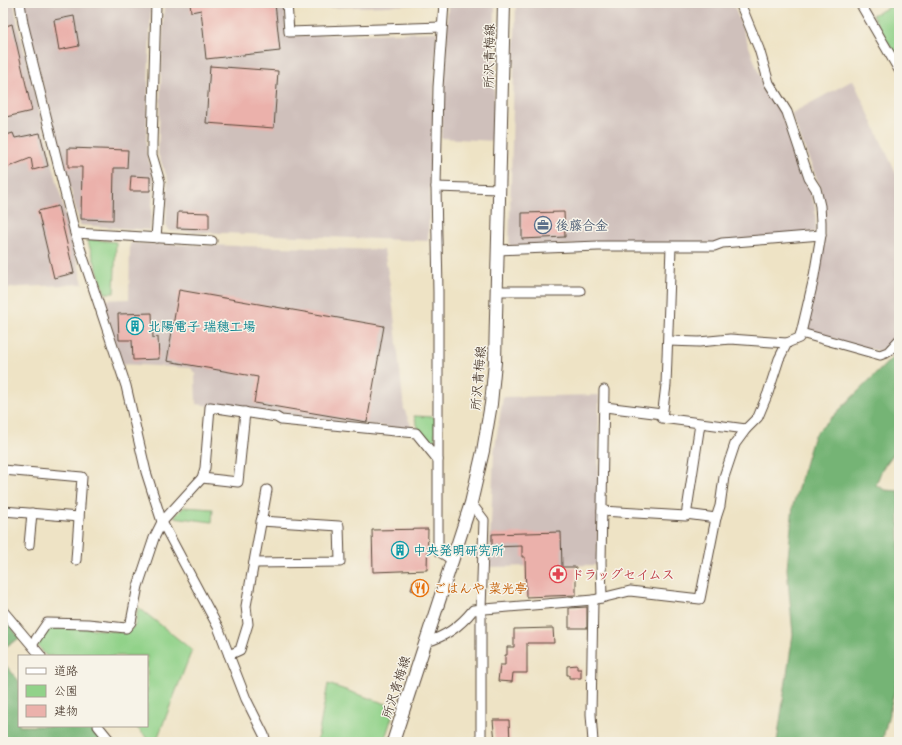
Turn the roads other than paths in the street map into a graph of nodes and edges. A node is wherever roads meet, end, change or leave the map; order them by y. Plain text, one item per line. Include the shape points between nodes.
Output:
1 (20, 3) edge
2 (156, 3) edge
3 (287, 3) edge
4 (444, 3) edge
5 (504, 3) edge
6 (740, 3) edge
7 (860, 3) edge
8 (442, 28) junction
9 (899, 70) edge
10 (436, 187) junction
11 (499, 189) junction
12 (75, 233) junction
13 (821, 235) junction
14 (156, 238) junction
15 (212, 241) dead end
16 (671, 247) junction
17 (498, 250) junction
18 (580, 290) dead end
19 (497, 291) junction
20 (801, 334) junction
21 (899, 340) edge
22 (668, 341) junction
23 (787, 344) junction
24 (604, 390) dead end
25 (605, 407) junction
26 (245, 412) junction
27 (662, 414) junction
28 (700, 424) junction
29 (746, 429) junction
30 (438, 460) junction
31 (3, 470) edge
32 (202, 478) junction
33 (267, 490) dead end
34 (471, 503) junction
35 (3, 511) edge
36 (602, 512) junction
37 (32, 513) junction
38 (686, 514) junction
39 (79, 517) junction
40 (716, 518) junction
41 (261, 521) junction
42 (162, 522) junction
43 (29, 545) dead end
44 (76, 560) dead end
45 (452, 560) junction
46 (254, 563) junction
47 (602, 598) junction
48 (593, 600) junction
49 (481, 609) junction
50 (3, 611) edge
51 (426, 642) junction
52 (32, 645) junction
53 (40, 655) edge
54 (229, 655) junction
55 (99, 727) edge
56 (111, 742) edge
57 (266, 742) edge
58 (393, 742) edge
59 (481, 742) edge
60 (592, 742) edge

1 - 12 street
2 - 14 street via 152,143 152,155 160,182
3 - 8 street via 289,32
4 - 8 street
5 - 11 main road, 所沢青梅線
6 - 13 street via 759,49 769,83 788,112 809,178 816,189
7 - 9 street
8 - 10 street
10 - 11 street
10 - 30 street
11 - 17 main road, 所沢青梅線
12 - 14 street
12 - 42 street via 126,386 146,472
13 - 16 street via 722,243 714,246
13 - 20 street
14 - 15 street
16 - 17 street via 598,246
16 - 22 street
17 - 19 main road, 所沢青梅線
18 - 19 street
19 - 34 main road, 所沢青梅線 via 491,404
20 - 21 street via 880,355 888,352
20 - 23 street via 799,338
22 - 23 street via 700,342 730,339
22 - 27 street
23 - 29 street via 778,359 758,417
24 - 25 street
25 - 27 street
25 - 36 street
26 - 30 street via 281,420 416,433
26 - 32 street via 238,482
26 - 32 street via 210,407
27 - 28 street via 662,418
28 - 29 street
28 - 38 street
29 - 40 street via 735,444 724,477
30 - 45 street via 438,544 440,552
31 - 39 street via 82,477
32 - 42 street
33 - 41 street
34 - 45 main road, 所沢青梅線
34 - 49 street via 484,520
35 - 37 street
36 - 38 street
36 - 47 street
37 - 39 street
37 - 43 street
38 - 40 street
39 - 44 street
40 - 47 street via 700,599 630,591
41 - 46 street
41 - 46 street via 339,526 340,562
42 - 52 street via 138,586 131,622 126,628 47,623
42 - 54 street via 218,627
45 - 51 main road, 所沢青梅線
46 - 54 street via 246,606 248,624 240,650
47 - 48 street
48 - 49 street
48 - 60 street
49 - 51 street via 473,610 464,621 437,639
49 - 59 street
50 - 52 street
51 - 58 main road, 所沢青梅線
52 - 53 street
54 - 57 street
55 - 56 street

